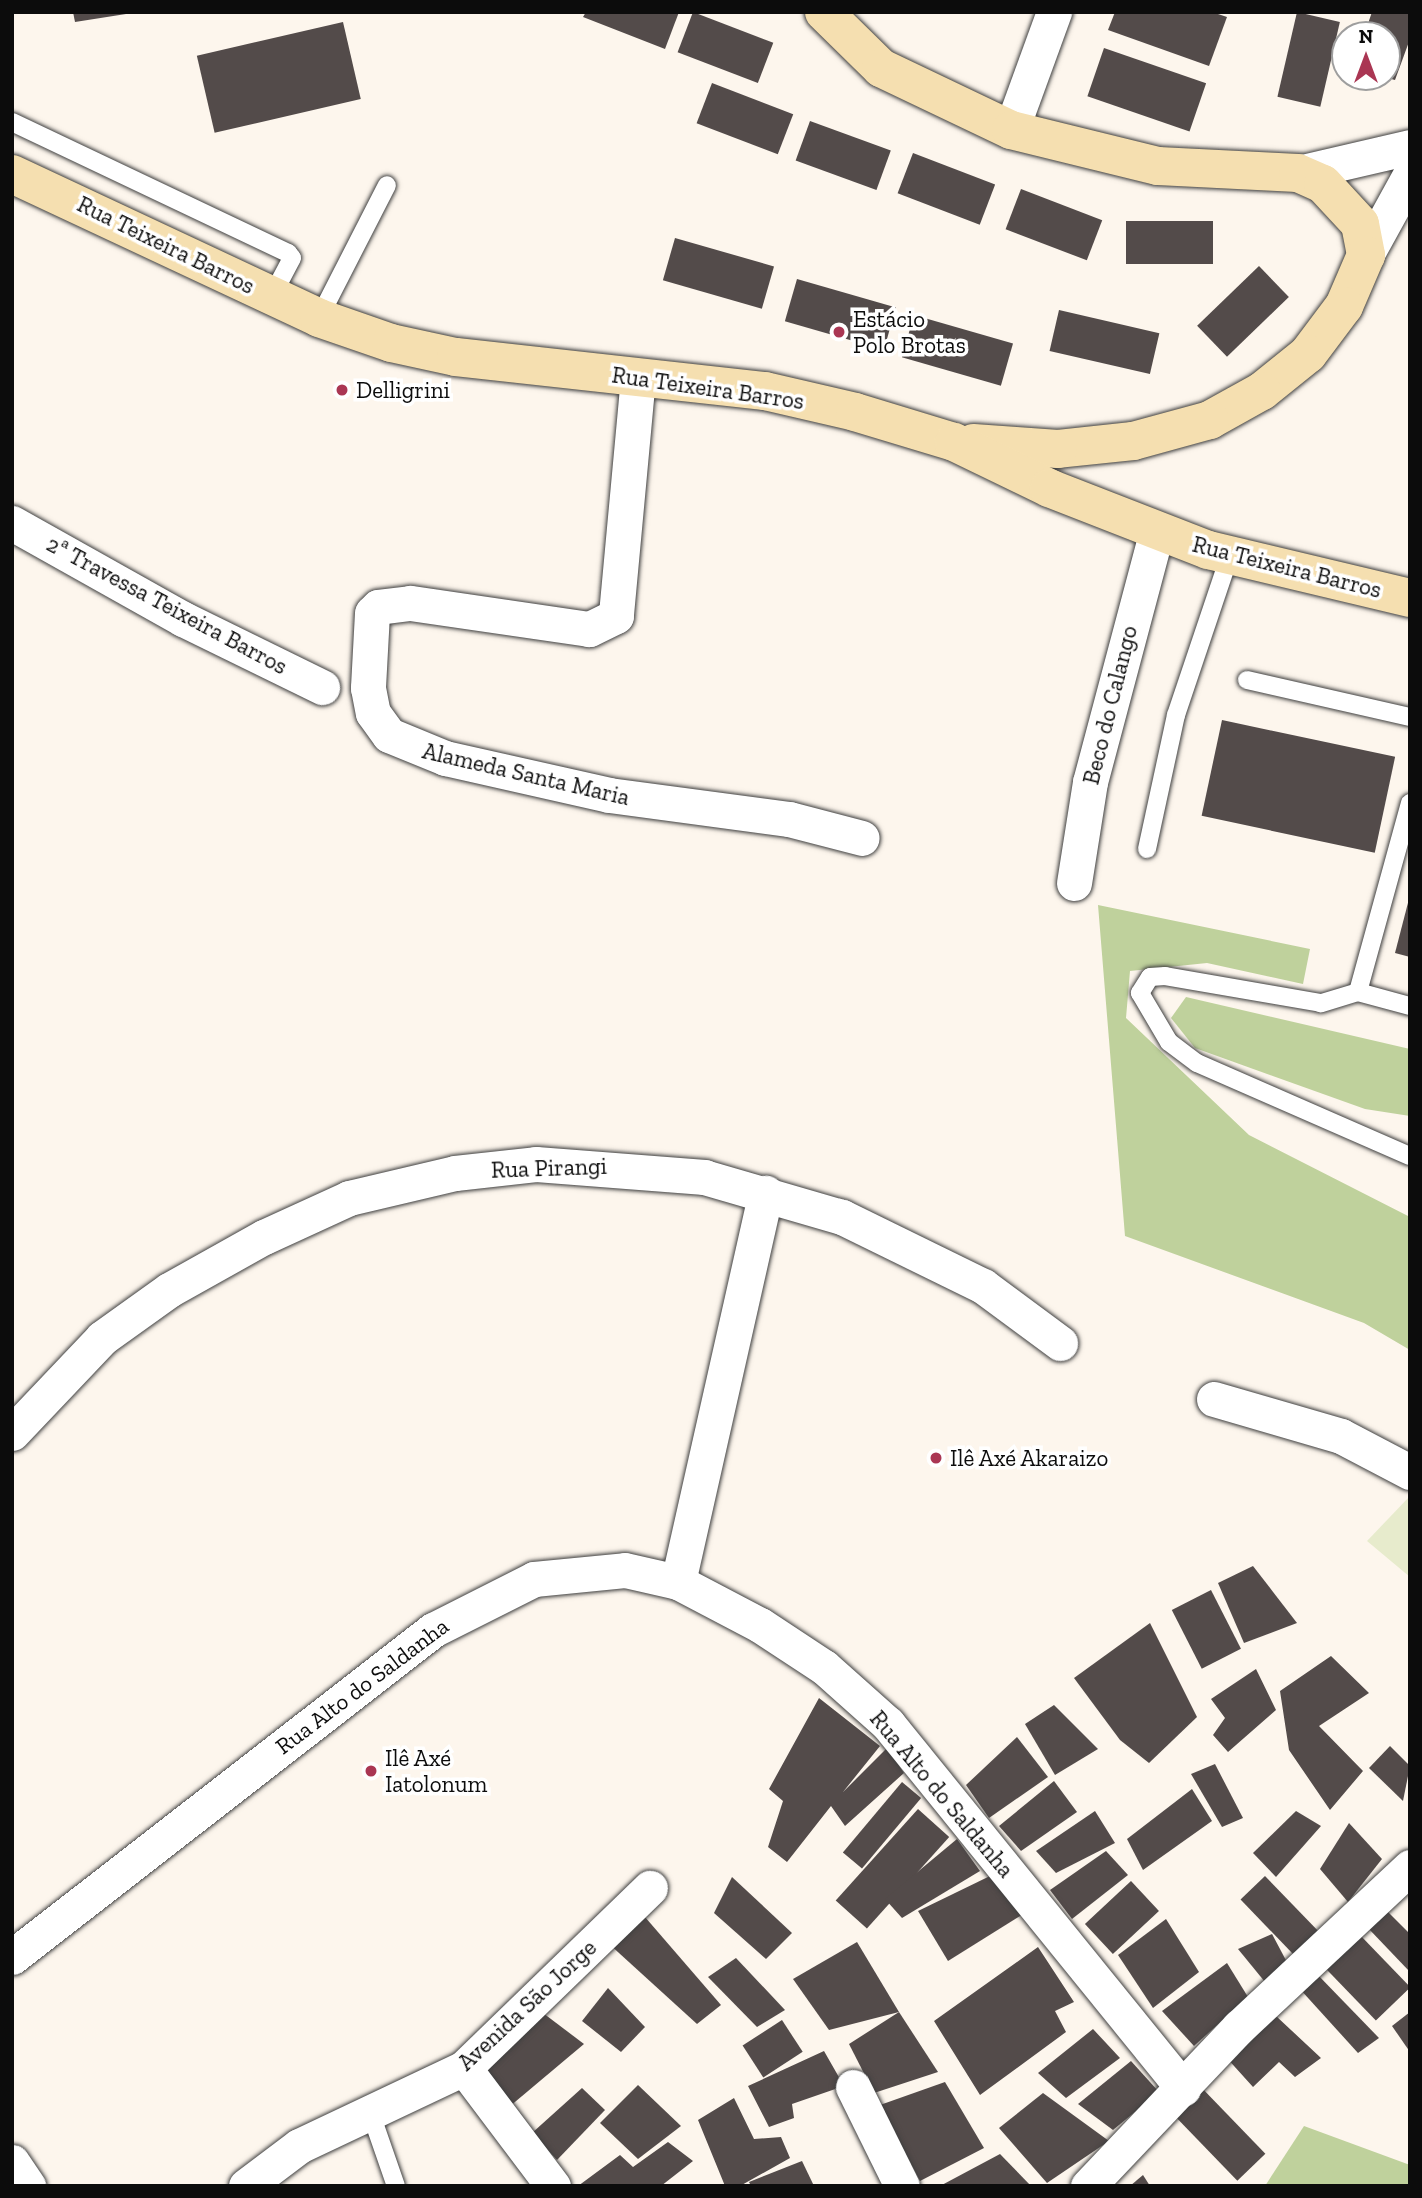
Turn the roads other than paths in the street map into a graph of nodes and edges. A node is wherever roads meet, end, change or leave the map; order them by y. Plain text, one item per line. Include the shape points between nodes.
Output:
1 (824, 12) edge
2 (1054, 12) edge
3 (12, 122) edge
4 (1011, 130) junction
5 (1410, 147) edge
6 (1298, 173) junction
7 (12, 174) edge
8 (1410, 175) edge
9 (387, 185) dead end
10 (1366, 254) junction
11 (272, 296) junction
12 (318, 318) junction
13 (638, 377) junction
14 (954, 442) junction
15 (12, 523) edge
16 (1157, 530) junction
17 (1230, 555) junction
18 (1410, 598) edge
19 (1247, 680) dead end
20 (321, 687) dead end
21 (1410, 717) edge
22 (1410, 803) edge
23 (862, 838) dead end
24 (1147, 849) dead end
25 (1074, 883) dead end
26 (1358, 992) junction
27 (1410, 1006) edge
28 (1410, 1156) edge
29 (766, 1193) junction
30 (1060, 1343) dead end
31 (1214, 1399) dead end
32 (12, 1433) edge
33 (1410, 1472) edge
34 (678, 1582) junction
35 (1410, 1867) edge
36 (650, 1888) dead end
37 (12, 1957) edge
38 (464, 2068) junction
39 (853, 2087) dead end
40 (1183, 2088) junction
41 (371, 2114) junction
42 (12, 2162) edge
43 (28, 2186) edge
44 (246, 2186) edge
45 (396, 2186) edge
46 (553, 2186) edge
47 (902, 2186) edge
48 (1088, 2186) edge

1 - 4 main road via 881,68
2 - 4 street
3 - 11 lane via 288,253 292,258
4 - 6 main road via 1158,166
5 - 6 street
6 - 10 main road via 1346,204 1360,224
7 - 11 main road, Rua Teixeira Barros
8 - 10 street
9 - 12 lane
10 - 14 main road via 1344,306 1308,354 1262,391 1210,419 1133,441 1058,449
11 - 12 main road, Rua Teixeira Barros
12 - 13 main road, Rua Teixeira Barros via 456,357
13 - 14 main road, Rua Teixeira Barros via 765,391
13 - 23 street, Alameda Santa Maria via 616,616 589,629 410,603 379,607 373,613 368,688 373,713 389,735 445,758 609,795 789,819
14 - 16 main road, Rua Teixeira Barros
15 - 20 street, 2ª Travessa Teixeira Barros via 183,619
16 - 17 main road, Rua Teixeira Barros
16 - 25 street, Beco do Calango via 1090,782
17 - 18 main road, Rua Teixeira Barros
17 - 24 lane via 1176,715
19 - 21 lane
22 - 26 lane
26 - 27 lane
26 - 28 lane via 1321,1003 1165,976 1150,978 1140,993 1169,1042 1196,1063
29 - 30 street, Rua Pirangi via 910,1248 983,1286
29 - 32 street, Rua Pirangi via 631,1167 536,1164 455,1173 349,1198 169,1290 102,1338
29 - 34 street
31 - 33 street via 1297,1422
34 - 37 street, Rua Alto do Saldanha via 583,1569 501,1591 444,1623
34 - 40 street, Rua Alto do Saldanha via 824,1667 888,1724
35 - 40 street
36 - 38 street, Avenida São Jorge
38 - 41 street, Avenida São Jorge
38 - 46 street
39 - 47 street
40 - 48 street
41 - 44 street, Avenida São Jorge via 299,2146
41 - 45 lane
42 - 43 street

